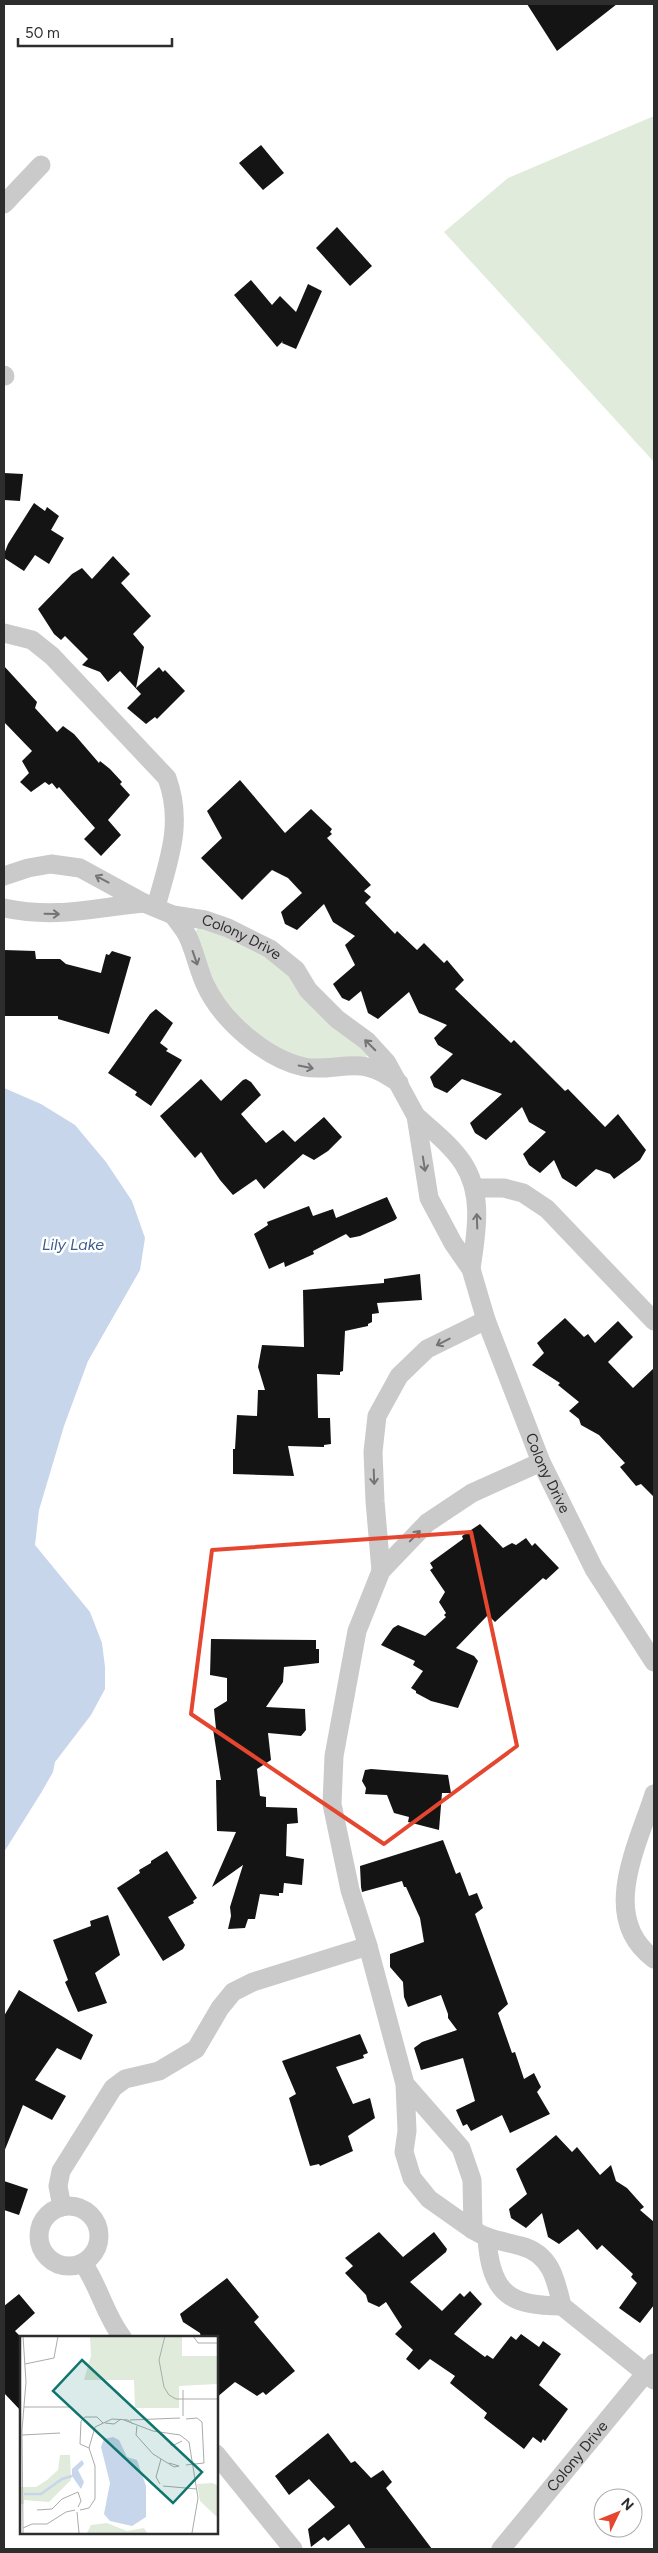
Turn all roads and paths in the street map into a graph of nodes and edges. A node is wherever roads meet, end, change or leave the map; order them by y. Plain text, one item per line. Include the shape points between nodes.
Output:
1 (41, 165) dead end
2 (4, 204) edge
3 (4, 632) edge
4 (4, 876) edge
5 (150, 905) junction
6 (4, 908) edge
7 (174, 915) junction
8 (400, 1084) junction
9 (416, 1116) junction
10 (474, 1188) junction
11 (471, 1269) junction
12 (486, 1320) junction
13 (654, 1321) edge
14 (541, 1462) junction
15 (381, 1571) junction
16 (654, 1662) edge
17 (654, 1794) edge
18 (368, 1946) junction
19 (654, 1959) edge
20 (405, 2084) junction
21 (62, 2207) junction
22 (480, 2234) junction
23 (84, 2263) junction
24 (562, 2306) junction
25 (121, 2336) edge
26 (651, 2372) edge
27 (218, 2456) edge
28 (293, 2549) edge
29 (501, 2549) edge

1 - 2 street
3 - 5 street via 32,640 52,656 167,778 175,799 175,833
5 -> 4 street, Colony Drive via 80,868 51,864
6 -> 5 street via 30,913 67,914
5 - 7 street, Colony Drive
8 -> 7 street, Colony Drive via 387,1062 367,1041 337,1019 308,990 296,970 270,949 206,920
7 -> 8 street via 188,937 205,985 218,1006 263,1050 305,1068 324,1070 361,1066 380,1072
8 - 9 street, Colony Drive
9 - 10 street, Colony Drive via 463,1163
9 -> 11 street, Colony Drive via 429,1198
11 -> 10 street, Colony Drive via 478,1224
10 - 13 street via 504,1188 523,1193 547,1209
11 - 12 street, Colony Drive
12 - 14 street, Colony Drive
12 -> 15 street via 428,1349 399,1376 377,1416 373,1452 374,1501
15 -> 14 street via 426,1523 472,1492
14 - 16 street, Colony Drive via 594,1569
15 - 18 street via 357,1630 334,1756 332,1804 350,1890
17 - 19 street via 626,1883 624,1912 630,1933
18 - 20 street
18 - 21 street via 253,1982 233,1992 196,2049 172,2065 125,2079 113,2088 61,2171 58,2186
20 - 22 street via 461,2148 472,2180
20 - 22 street via 407,2130 404,2152 412,2178 429,2199
21 - 23 street via 82,2209 96,2223 98,2242 95,2252
21 - 23 street via 45,2217 38,2235 40,2245 44,2254 60,2265
22 - 24 street via 521,2246 543,2257 555,2277
22 - 24 street via 493,2272 508,2295 534,2306
23 - 25 street
24 - 26 street
26 - 29 street, Colony Drive
27 - 28 street

